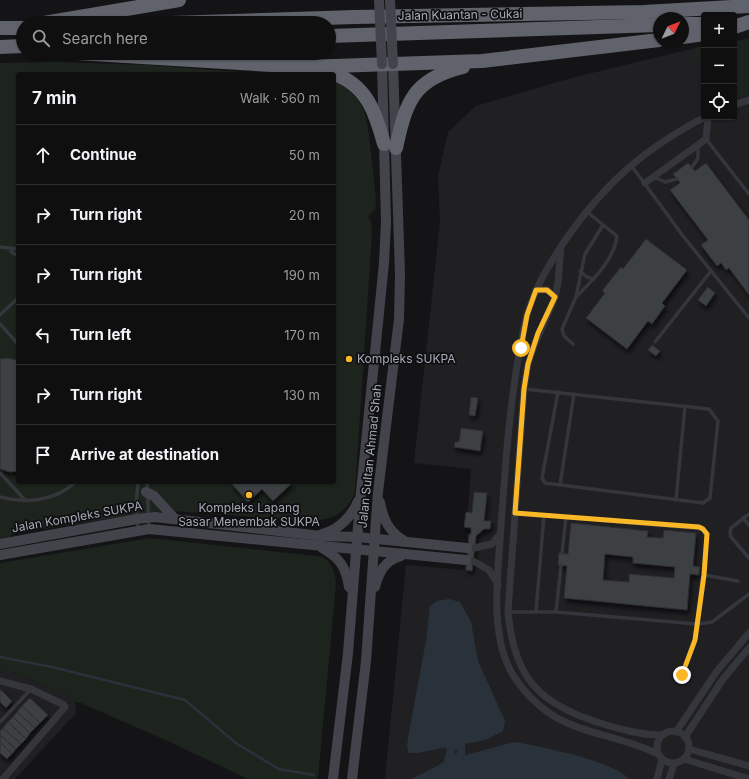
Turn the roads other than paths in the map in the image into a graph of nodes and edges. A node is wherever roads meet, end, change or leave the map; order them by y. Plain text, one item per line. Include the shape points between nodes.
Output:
1 (179, 0) edge
2 (379, 0) edge
3 (390, 0) edge
4 (749, 6) edge
5 (85, 16) edge
6 (336, 18) edge
7 (737, 22) edge
8 (749, 22) edge
9 (689, 24) edge
10 (701, 24) edge
11 (653, 25) edge
12 (737, 26) edge
13 (0, 28) edge
14 (16, 28) edge
15 (701, 34) edge
16 (336, 36) edge
17 (689, 36) edge
18 (653, 41) edge
19 (16, 46) edge
20 (0, 47) edge
21 (190, 60) edge
22 (482, 62) junction
23 (387, 64) junction
24 (304, 67) junction
25 (325, 72) edge
26 (336, 75) edge
27 (749, 100) edge
28 (737, 104) edge
29 (701, 120) edge
30 (707, 120) edge
31 (706, 139) junction
32 (698, 145) junction
33 (390, 146) junction
34 (631, 165) junction
35 (692, 167) dead end
36 (654, 177) junction
37 (677, 179) dead end
38 (645, 183) junction
39 (749, 194) edge
40 (586, 211) junction
41 (603, 225) junction
42 (0, 247) edge
43 (561, 247) junction
44 (11, 249) junction
45 (16, 249) edge
46 (16, 255) edge
47 (580, 271) junction
48 (711, 271) junction
49 (594, 278) junction
50 (536, 290) junction
51 (555, 297) junction
52 (576, 297) junction
53 (16, 300) edge
54 (0, 315) edge
55 (749, 318) edge
56 (0, 324) edge
57 (16, 342) edge
58 (655, 342) dead end
59 (573, 344) dead end
60 (524, 389) junction
61 (558, 392) junction
62 (574, 394) junction
63 (685, 406) junction
64 (0, 473) edge
65 (73, 484) edge
66 (138, 484) edge
67 (560, 485) junction
68 (146, 487) edge
69 (361, 487) junction
70 (378, 492) junction
71 (0, 497) edge
72 (25, 500) junction
73 (676, 500) junction
74 (515, 513) junction
75 (749, 514) edge
76 (544, 515) junction
77 (566, 517) junction
78 (142, 518) junction
79 (743, 518) junction
80 (174, 519) junction
81 (749, 525) edge
82 (149, 529) junction
83 (138, 530) junction
84 (501, 533) junction
85 (308, 534) junction
86 (357, 537) junction
87 (374, 539) junction
88 (407, 542) junction
89 (0, 544) edge
90 (320, 547) junction
91 (471, 548) joint
92 (356, 550) junction
93 (373, 552) junction
94 (562, 553) dead end
95 (0, 555) edge
96 (405, 555) junction
97 (749, 558) edge
98 (470, 561) joint
99 (561, 566) dead end
100 (704, 575) junction
101 (738, 581) dead end
102 (498, 584) junction
103 (749, 594) edge
104 (370, 603) junction
105 (351, 605) junction
106 (508, 612) junction
107 (536, 612) junction
108 (556, 612) junction
109 (697, 624) junction
110 (749, 634) edge
111 (749, 648) edge
112 (681, 676) dead end
113 (0, 681) edge
114 (31, 689) junction
115 (0, 722) edge
116 (676, 732) junction
117 (663, 735) junction
118 (685, 737) junction
119 (689, 749) junction
120 (660, 757) junction
121 (684, 760) junction
122 (674, 764) junction
123 (749, 766) edge
124 (0, 776) edge
125 (749, 778) edge
126 (3, 779) edge
127 (333, 779) edge
128 (352, 779) edge
129 (657, 779) edge
130 (669, 779) edge

1 - 5 highway
2 - 23 main road, bridge
3 - 23 main road, bridge
4 - 6 highway, Jalan Kuantan - Cukai via 644,12
7 - 8 highway
8 - 12 highway
9 - 10 highway
11 - 16 highway, Jalan Kuantan - Cukai
13 - 14 highway
15 - 17 highway
18 - 22 highway
19 - 20 highway
21 - 24 highway
22 - 23 highway
22 - 33 highway via 436,75 416,92
23 - 24 highway
23 - 33 main road, Jalan Sultan Ahmad Shah
24 - 25 highway
26 - 33 highway via 355,84 364,94
27 - 28 street
29 - 34 street via 671,135
30 - 31 street
31 - 32 street
31 - 39 lane
32 - 35 lane via 698,158
32 - 36 street
33 - 69 main road, Jalan Sultan Ahmad Shah via 384,263
33 - 70 main road, Jalan Sultan Ahmad Shah via 400,274 399,319
34 - 38 lane
34 - 40 street
36 - 37 lane via 665,182
36 - 38 street
38 - 48 lane
40 - 41 lane
40 - 43 street
41 - 47 lane via 585,254
41 - 49 lane via 617,236 616,247
42 - 44 lane
43 - 50 street
43 - 51 street
44 - 45 lane
44 - 46 lane
47 - 49 lane via 587,277
47 - 52 lane
48 - 55 lane
48 - 58 lane
49 - 52 lane
50 - 51 street via 547,290
50 - 84 street via 527,315 513,387
51 - 60 street via 534,346
52 - 59 lane via 562,329 564,336
53 - 54 lane
56 - 57 lane
60 - 61 lane
60 - 74 street
61 - 62 lane
61 - 67 lane via 542,478 545,482
62 - 63 lane
62 - 67 lane
63 - 73 lane
63 - 73 lane via 709,409 718,421 710,498 703,503
64 - 72 lane
65 - 72 lane via 54,496
66 - 78 lane
67 - 73 lane
68 - 78 lane
68 - 80 main road
69 - 85 main road via 357,503 345,522 326,533
69 - 86 main road, Jalan Sultan Ahmad Shah
70 - 87 main road, Jalan Sultan Ahmad Shah
70 - 88 main road via 385,522 391,531
71 - 72 lane
74 - 76 lane
74 - 106 street
75 - 79 lane
76 - 77 lane
76 - 107 lane
77 - 94 lane
77 - 100 lane via 703,529 707,537
78 - 80 main road, Jalan Kompleks SUKPA
78 - 82 lane
78 - 83 lane
78 - 89 main road, Jalan Kompleks SUKPA
79 - 81 lane
79 - 97 lane via 730,532 731,537
80 - 85 main road, Jalan Kompleks SUKPA
82 - 83 main road, Jalan Kompleks SUKPA
82 - 90 main road, Jalan Kompleks SUKPA
83 - 95 main road, Jalan Kompleks SUKPA
84 - 91 street via 492,544
84 - 102 street
85 - 86 main road, Jalan Kompleks SUKPA
86 - 87 main road, Jalan Kompleks SUKPA
86 - 92 main road, Jalan Sultan Ahmad Shah
87 - 88 main road, Jalan Kompleks SUKPA
87 - 93 main road, Jalan Sultan Ahmad Shah
88 - 91 main road, Jalan Kompleks SUKPA
90 - 92 main road, Jalan Kompleks SUKPA
90 - 105 main road via 338,558 344,567
92 - 93 main road, Jalan Kompleks SUKPA
92 - 105 main road, Jalan Sultan Ahmad Shah
93 - 96 main road, Jalan Kompleks SUKPA
93 - 104 main road, Jalan Sultan Ahmad Shah
96 - 98 main road, Jalan Kompleks SUKPA
96 - 104 main road via 394,558 381,568
98 - 102 street via 489,570
99 - 108 lane
100 - 101 lane
100 - 109 lane
102 - 120 street via 497,618 502,647 513,677 536,704 566,724 641,746
103 - 109 lane via 712,622
104 - 128 main road, Jalan Sultan Ahmad Shah
105 - 127 main road, Jalan Sultan Ahmad Shah
106 - 107 lane
106 - 117 street via 510,634 517,661 530,682 549,700 574,714 595,721 628,731
107 - 108 lane
108 - 109 lane
109 - 112 lane via 695,640
110 - 116 street via 717,671
111 - 118 street via 722,679
113 - 114 street
114 - 115 lane
114 - 126 street via 65,707
116 - 117 street
116 - 118 street
117 - 120 street via 657,744
118 - 119 street
119 - 121 street
119 - 123 street
120 - 122 street
120 - 129 street
121 - 122 street
121 - 125 street
122 - 130 street
124 - 126 lane

